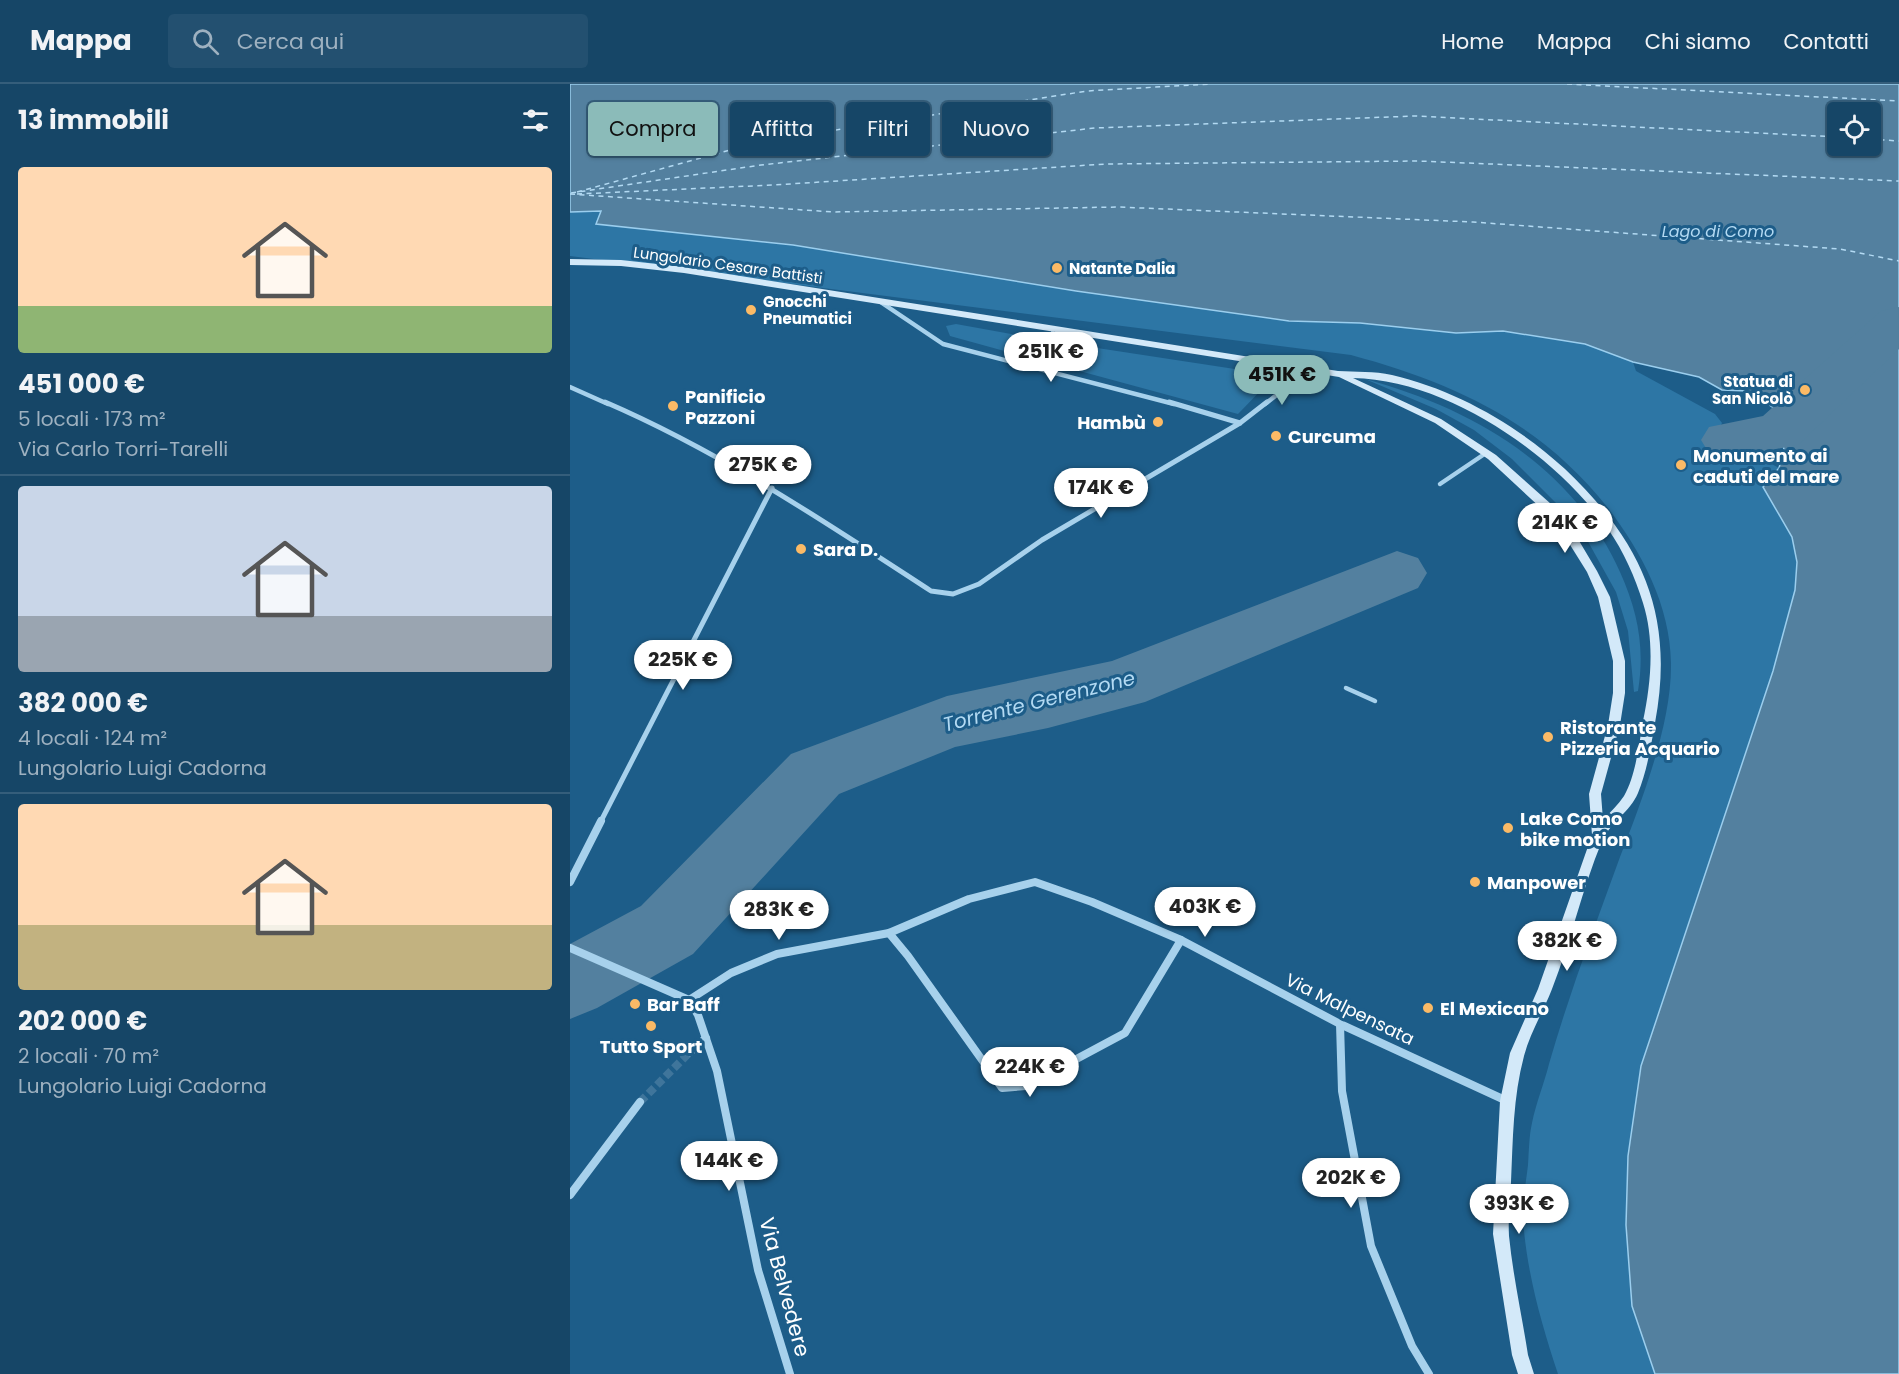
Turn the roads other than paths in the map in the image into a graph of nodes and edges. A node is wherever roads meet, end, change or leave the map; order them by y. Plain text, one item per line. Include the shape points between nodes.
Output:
1 (570, 262) edge
2 (882, 303) junction
3 (1053, 329) junction
4 (1310, 369) junction
5 (1046, 370) junction
6 (1338, 374) junction
7 (570, 387) edge
8 (1240, 423) junction
9 (1486, 453) junction
10 (1440, 484) dead end
11 (772, 488) junction
12 (1346, 688) dead end
13 (1375, 701) dead end
14 (1598, 835) junction
15 (570, 882) edge
16 (889, 933) junction
17 (1181, 940) junction
18 (572, 949) edge
19 (689, 1000) junction
20 (1340, 1024) junction
21 (706, 1038) junction
22 (690, 1052) tunnel mouth
23 (1507, 1101) junction
24 (640, 1102) tunnel mouth
25 (570, 1195) edge
26 (790, 1374) edge
27 (1430, 1374) edge
28 (1526, 1374) edge

1 - 2 main road, Lungolario Cesare Battisti via 684,270
2 - 3 main road, Lungolario Cesare Battisti
2 - 5 street, Lungolario Cesare Battisti via 943,344
3 - 4 main road, Lungolario Cesare Battisti
3 - 5 lane
4 - 6 main road, Lungolario Cesare Battisti
4 - 8 street
5 - 8 street, Lungolario Cesare Battisti
6 - 9 main road via 1426,414
6 - 14 main road via 1382,376 1409,383 1494,422 1572,480 1622,545 1649,603 1657,672 1647,736 1629,799
7 - 11 street via 658,425
8 - 11 street via 1042,540 979,584 953,594 930,591
9 - 10 lane
9 - 14 main road via 1553,514 1592,571 1604,597 1619,661 1619,693 1595,794
11 - 15 street
12 - 13 lane
14 - 23 main road via 1545,989 1517,1053
16 - 17 street, Via Malpensata via 969,900 1035,882
16 - 17 street via 1002,1088 1026,1086 1125,1033
16 - 19 street, Via Malpensata via 777,954 731,973
17 - 20 street, Via Malpensata
18 - 19 street
19 - 21 street, Via Belvedere
20 - 23 street, Via Malpensata
20 - 27 street via 1342,1091 1371,1246 1412,1346
21 - 22 street
21 - 26 street, Via Belvedere via 717,1071 758,1269
23 - 28 main road via 1502,1234
24 - 25 street

